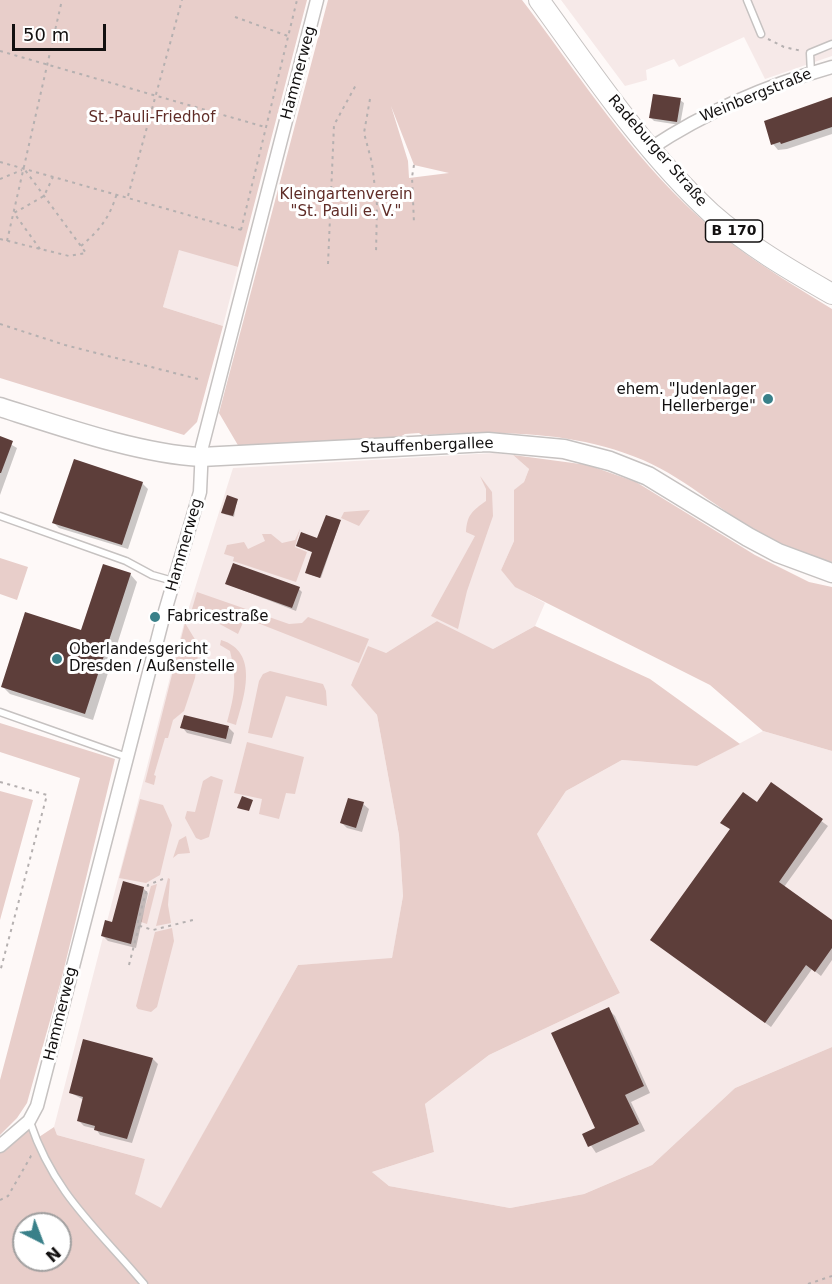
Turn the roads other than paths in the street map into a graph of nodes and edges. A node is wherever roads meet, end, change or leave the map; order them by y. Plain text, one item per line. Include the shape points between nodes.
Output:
1 (317, 0) edge
2 (538, 0) edge
3 (747, 0) edge
4 (761, 34) road end
5 (832, 44) edge
6 (832, 68) edge
7 (811, 73) junction
8 (651, 148) junction
9 (832, 294) edge
10 (0, 407) edge
11 (201, 457) junction
12 (0, 516) edge
13 (832, 573) edge
14 (175, 581) junction
15 (0, 712) edge
16 (127, 757) junction
17 (29, 1121) junction
18 (0, 1146) edge
19 (144, 1284) edge

1 - 11 street, Hammerweg
2 - 8 main road, Radeburger Straße / B 170
3 - 4 lane
5 - 7 lane via 810,53
6 - 7 street, Weinbergstraße
7 - 8 street, Weinbergstraße via 700,118
8 - 9 main road, Radeburger Straße / B 170 via 712,213 767,256
10 - 11 main road, Stauffenbergallee via 175,456
11 - 13 main road, Stauffenbergallee via 488,442 564,449 648,476 778,553
11 - 14 street, Hammerweg via 200,492
12 - 14 lane
14 - 16 street, Hammerweg
15 - 16 lane
16 - 17 street, Hammerweg via 37,1106
17 - 18 street, Hammerweg
17 - 19 lane via 41,1152 82,1218

